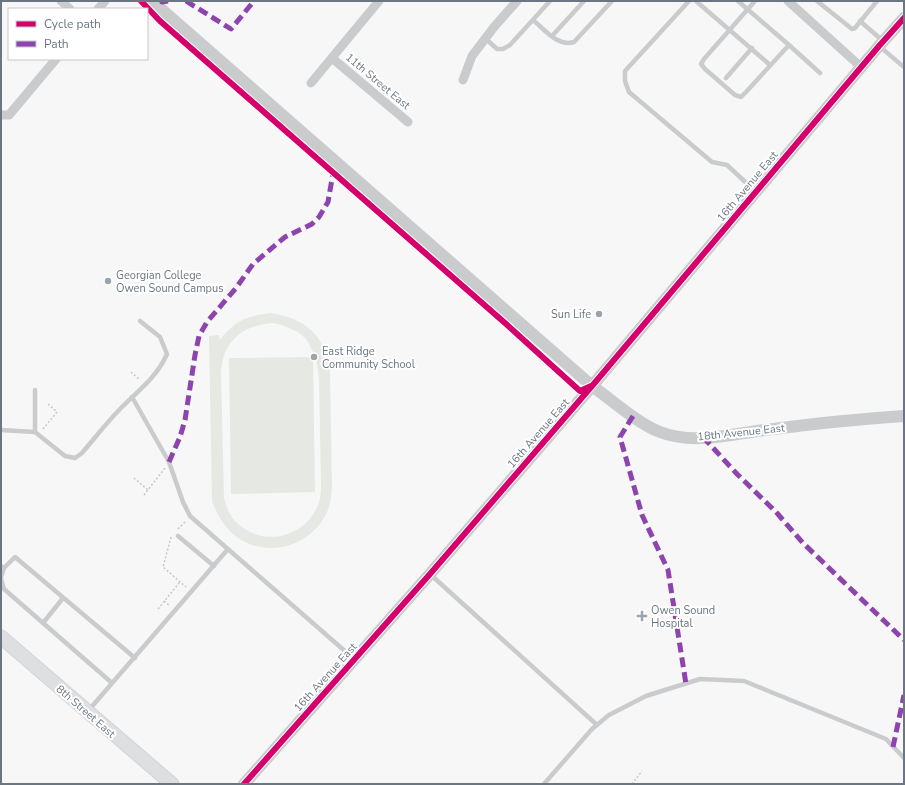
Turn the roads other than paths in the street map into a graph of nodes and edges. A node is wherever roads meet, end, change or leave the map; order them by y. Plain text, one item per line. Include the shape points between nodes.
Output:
1 (61, 1) edge
2 (152, 1) edge
3 (379, 1) edge
4 (517, 1) edge
5 (550, 1) edge
6 (584, 1) edge
7 (612, 1) edge
8 (689, 1) edge
9 (696, 1) edge
10 (738, 1) edge
11 (755, 1) edge
12 (788, 1) edge
13 (817, 1) edge
14 (877, 1) edge
15 (69, 8) edge
16 (748, 10) junction
17 (904, 18) edge
18 (533, 20) junction
19 (860, 21) junction
20 (729, 30) junction
21 (552, 36) junction
22 (485, 38) junction
23 (881, 44) junction
24 (789, 45) junction
25 (752, 48) junction
26 (332, 58) junction
27 (55, 60) edge
28 (770, 65) junction
29 (861, 67) junction
30 (904, 67) edge
31 (820, 73) dead end
32 (726, 78) dead end
33 (463, 80) dead end
34 (311, 83) dead end
35 (1, 115) edge
36 (408, 122) dead end
37 (756, 191) junction
38 (140, 321) dead end
39 (592, 386) junction
40 (35, 390) dead end
41 (132, 397) junction
42 (904, 416) edge
43 (1, 430) edge
44 (37, 433) junction
45 (177, 533) road end
46 (228, 549) junction
47 (214, 566) junction
48 (2, 567) edge
49 (430, 574) junction
50 (1, 578) edge
51 (63, 598) junction
52 (43, 623) junction
53 (1, 637) edge
54 (135, 658) junction
55 (354, 659) junction
56 (112, 683) junction
57 (87, 712) junction
58 (598, 725) junction
59 (904, 758) edge
60 (172, 784) edge
61 (244, 784) edge
62 (544, 784) edge

1 - 15 street
2 - 39 street, 18th Avenue East
3 - 26 street
4 - 22 street
5 - 18 lane
6 - 21 lane
7 - 21 lane via 574,42 564,43
8 - 37 lane via 625,71 625,81 629,92 683,138 712,162 727,165
9 - 20 lane
10 - 16 lane
11 - 16 lane
12 - 29 street
13 - 19 lane via 852,29
14 - 19 lane
16 - 20 lane
16 - 24 lane
17 - 23 street, 16th Avenue East
18 - 21 lane
18 - 22 lane via 503,49 497,49
19 - 23 lane
20 - 25 lane
20 - 28 lane via 704,58 701,64 705,70 741,97
22 - 33 street via 472,56
23 - 29 street, 16th Avenue East
23 - 30 lane
24 - 28 lane
24 - 31 lane
25 - 28 lane
25 - 32 lane
26 - 34 street
26 - 36 street, 11th Street East
27 - 35 street via 9,115
29 - 37 street, 16th Avenue East
37 - 39 street, 16th Avenue East
38 - 41 lane via 160,337 167,354 156,373
39 - 42 street, 18th Avenue East via 644,424 660,432 678,436 713,437
39 - 49 street, 16th Avenue East
40 - 44 lane
41 - 44 lane via 75,458 65,456
41 - 46 lane via 169,462 182,502 190,516
43 - 44 lane
45 - 47 lane
46 - 47 lane
46 - 55 lane
47 - 54 lane
48 - 50 lane
48 - 51 lane via 15,557
49 - 55 street, 16th Avenue East
49 - 58 lane
50 - 52 lane via 4,589
51 - 52 lane
51 - 54 lane
52 - 56 lane
53 - 57 main road, 8th Street East
54 - 56 lane
55 - 61 street, 16th Avenue East
56 - 57 lane
57 - 60 main road, 8th Street East
58 - 59 lane via 609,716 646,696 700,679 744,681 886,739
58 - 62 lane

